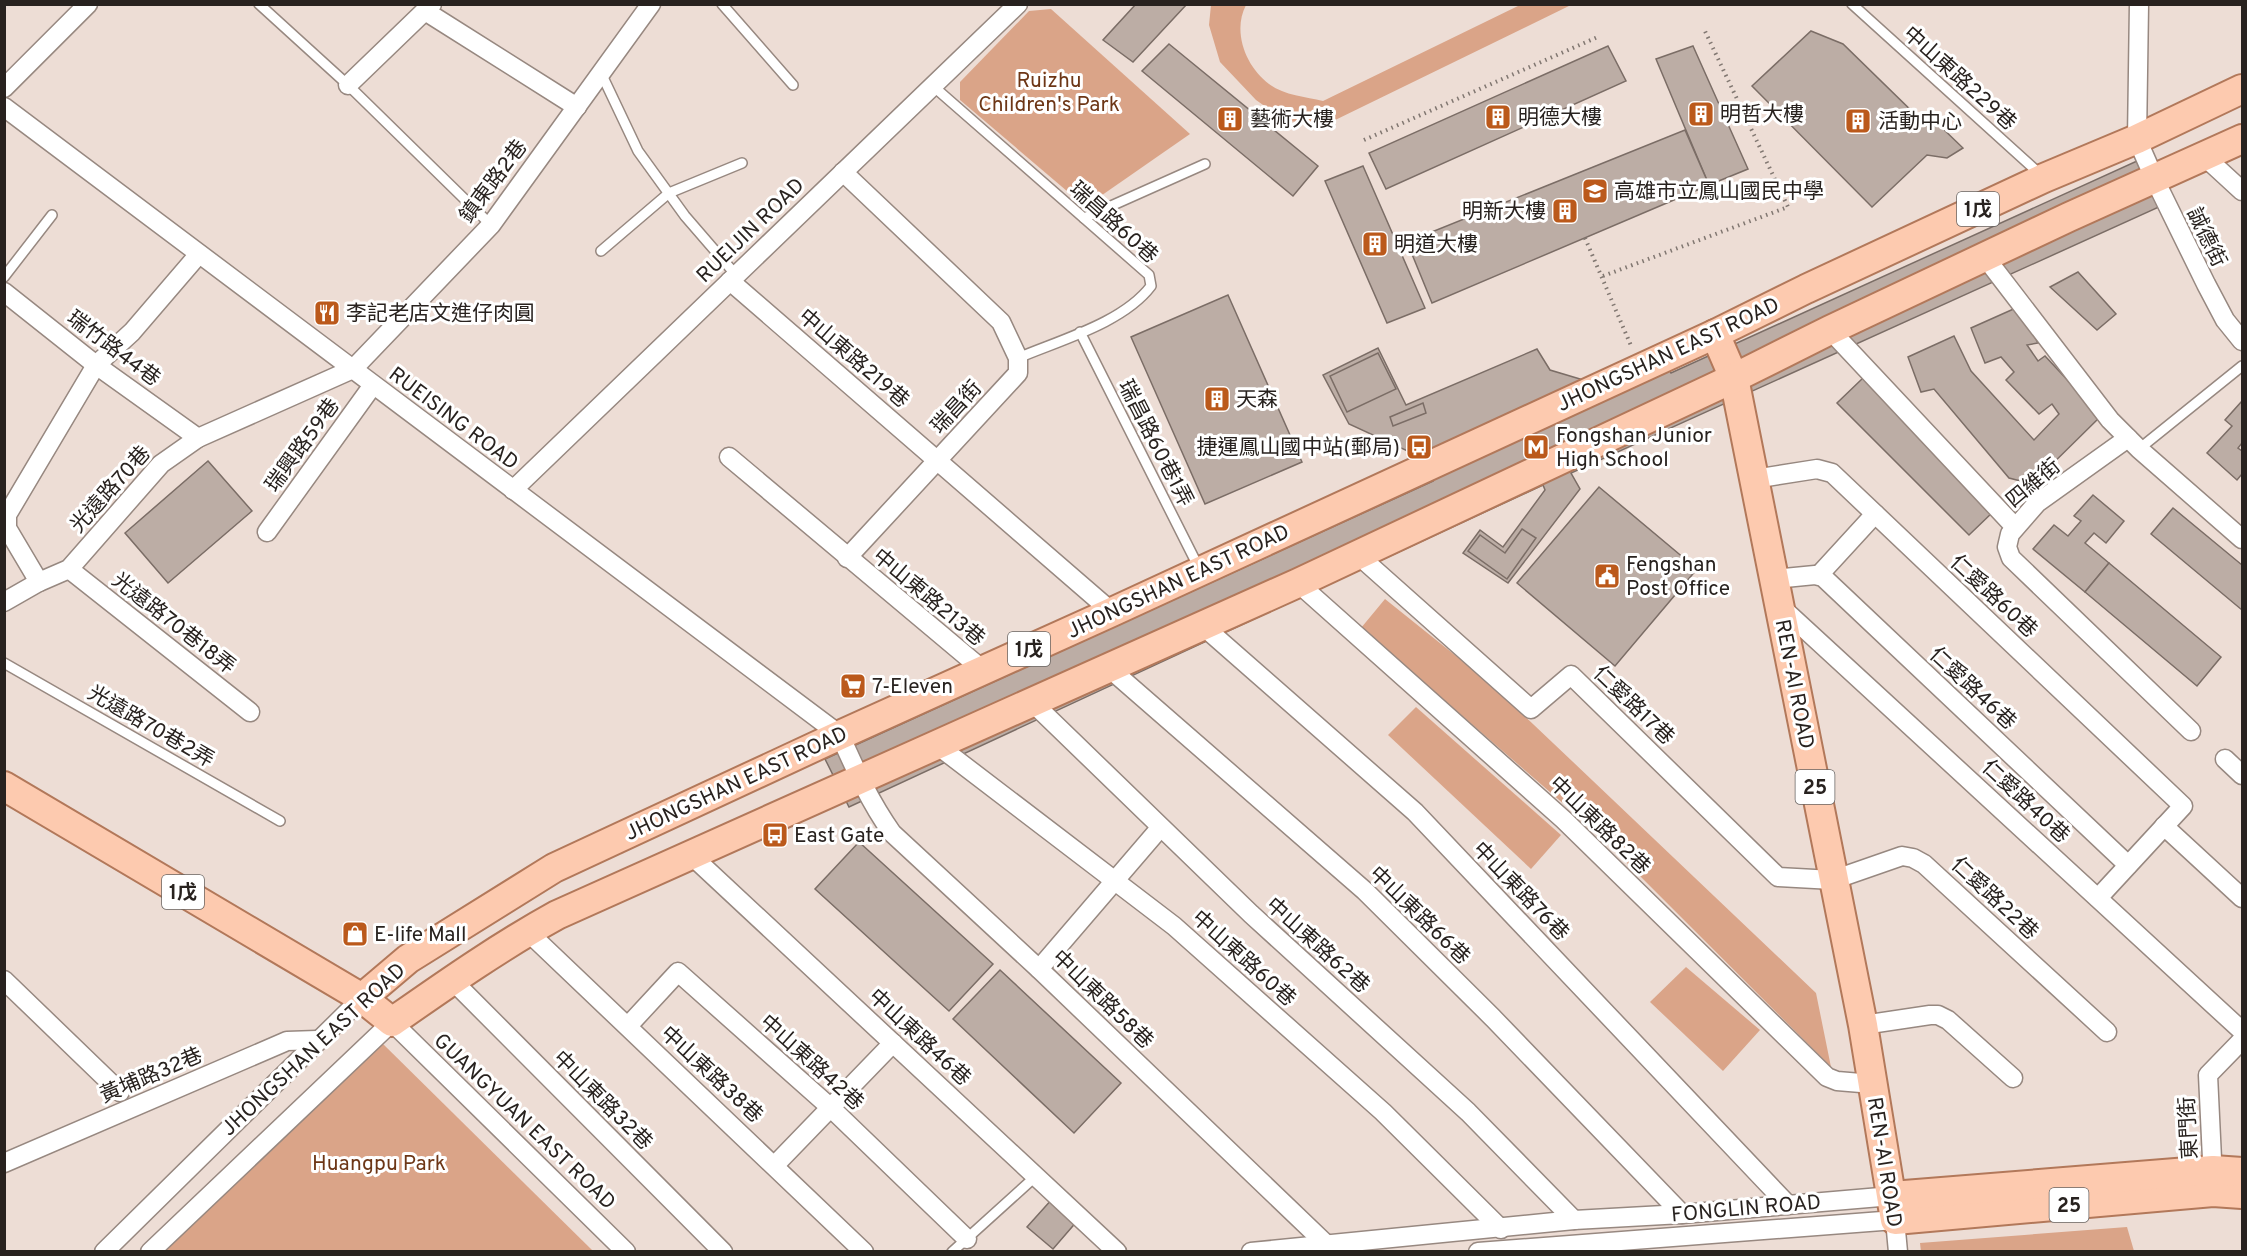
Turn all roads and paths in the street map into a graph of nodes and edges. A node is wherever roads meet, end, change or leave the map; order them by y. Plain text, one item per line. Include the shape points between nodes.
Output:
1 (88, 4) edge
2 (259, 4) edge
3 (651, 4) edge
4 (722, 4) edge
5 (1018, 4) edge
6 (1852, 4) edge
7 (2139, 4) edge
8 (428, 8) edge
9 (1704, 29) dead end
10 (1600, 36) dead end
11 (601, 73) junction
12 (348, 85) junction
13 (794, 85) dead end
14 (933, 86) junction
15 (4, 88) edge
16 (2242, 89) edge
17 (4, 107) edge
18 (577, 107) junction
19 (2137, 139) junction
20 (2242, 139) edge
21 (1364, 140) dead end
22 (2205, 157) junction
23 (741, 163) dead end
24 (1205, 164) dead end
25 (843, 172) junction
26 (2044, 178) junction
27 (2155, 180) junction
28 (2242, 191) edge
29 (669, 193) junction
30 (52, 215) dead end
31 (1084, 218) junction
32 (491, 225) junction
33 (1585, 238) dead end
34 (601, 251) dead end
35 (199, 254) junction
36 (1985, 256) junction
37 (1603, 276) junction
38 (4, 277) edge
39 (733, 278) junction
40 (4, 292) edge
41 (1830, 330) junction
42 (1080, 332) junction
43 (1715, 333) junction
44 (2242, 341) edge
45 (1018, 358) junction
46 (96, 365) junction
47 (2242, 366) edge
48 (1641, 368) junction
49 (353, 369) junction
50 (1734, 378) junction
51 (373, 385) junction
52 (198, 438) junction
53 (2134, 444) junction
54 (729, 457) dead end
55 (938, 460) junction
56 (1754, 479) junction
57 (513, 490) junction
58 (1875, 514) junction
59 (2015, 527) junction
60 (267, 532) dead end
61 (2242, 539) edge
62 (1358, 555) junction
63 (847, 558) junction
64 (69, 569) junction
65 (1200, 570) junction
66 (1819, 575) junction
67 (39, 582) junction
68 (1298, 583) junction
69 (1777, 592) junction
70 (4, 602) edge
71 (1112, 612) junction
72 (1203, 626) junction
73 (4, 663) edge
74 (1109, 668) junction
75 (983, 670) junction
76 (1032, 702) junction
77 (250, 712) dead end
78 (2191, 731) dead end
79 (840, 735) junction
80 (937, 745) junction
81 (2225, 759) dead end
82 (2242, 775) edge
83 (859, 779) junction
84 (4, 786) edge
85 (280, 821) dead end
86 (2164, 826) junction
87 (1160, 828) junction
88 (691, 855) junction
89 (2128, 865) junction
90 (1833, 879) junction
91 (1115, 881) junction
92 (2098, 898) junction
93 (2242, 898) edge
94 (528, 931) junction
95 (1039, 969) junction
96 (4, 980) edge
97 (452, 980) junction
98 (362, 998) junction
99 (392, 1022) junction
100 (1863, 1025) junction
101 (628, 1026) junction
102 (2242, 1031) edge
103 (2107, 1032) dead end
104 (317, 1040) junction
105 (2242, 1040) edge
106 (893, 1043) junction
107 (2013, 1078) dead end
108 (1873, 1084) junction
109 (120, 1092) dead end
110 (831, 1108) junction
111 (4, 1163) edge
112 (775, 1165) junction
113 (2242, 1172) edge
114 (1036, 1176) junction
115 (2213, 1181) junction
116 (2242, 1194) edge
117 (1788, 1205) junction
118 (1894, 1208) junction
119 (1682, 1214) junction
120 (1574, 1220) junction
121 (1501, 1229) junction
122 (967, 1239) junction
123 (1327, 1245) junction
124 (104, 1251) edge
125 (150, 1251) edge
126 (626, 1251) edge
127 (723, 1251) edge
128 (864, 1251) edge
129 (952, 1251) edge
130 (1118, 1251) edge
131 (1251, 1251) edge
132 (1478, 1251) edge
133 (1898, 1251) edge

1 - 15 street
2 - 12 lane
3 - 11 street, 鎮東路2巷
4 - 13 lane
5 - 14 street, RUEIJIN ROAD
6 - 26 lane, 中山東路229巷
7 - 19 street
8 - 12 street
8 - 18 street
9 - 37 path via 1788,207
10 - 21 path
11 - 18 street, 鎮東路2巷
11 - 29 lane via 638,151
12 - 32 lane
14 - 25 street, RUEIJIN ROAD
14 - 31 lane, 瑞昌路60巷
16 - 19 main road, JHONGSHAN EAST ROAD / 1戊
17 - 35 street, RUEISING ROAD
18 - 32 street, 鎮東路2巷
19 - 26 main road, JHONGSHAN EAST ROAD / 1戊
19 - 27 street, 誠德街
20 - 22 main road, JHONGSHAN EAST ROAD / 1戊
22 - 27 main road, JHONGSHAN EAST ROAD / 1戊
22 - 28 street
23 - 29 lane
24 - 31 lane
25 - 39 street, RUEIJIN ROAD
25 - 45 street via 1001,322
26 - 43 main road, JHONGSHAN EAST ROAD / 1戊
27 - 36 main road, JHONGSHAN EAST ROAD / 1戊
27 - 44 street, 誠德街 via 2210,293
29 - 34 lane
29 - 39 lane
30 - 38 lane
31 - 42 lane, 瑞昌路60巷 via 1149,275 1151,286 1111,318
32 - 49 street, 鎮東路2巷
33 - 37 path
35 - 46 street via 132,332
35 - 49 street, RUEISING ROAD
36 - 41 main road, JHONGSHAN EAST ROAD / 1戊
36 - 53 street via 2110,420
37 - 48 path
39 - 55 street, 中山東路219巷
39 - 57 street, RUEIJIN ROAD
40 - 46 street, 瑞竹路44巷
41 - 50 main road, JHONGSHAN EAST ROAD / 1戊
41 - 59 street
42 - 45 lane, 瑞昌路60巷
42 - 65 lane, 瑞昌路60巷1弄
43 - 48 main road, JHONGSHAN EAST ROAD / 1戊
43 - 50 main road, REN-AI ROAD / 25
45 - 55 street, 瑞昌街 via 1018,374
46 - 52 street, 瑞竹路44巷
46 - 67 street via 7,515 7,528
47 - 53 lane
48 - 65 main road, JHONGSHAN EAST ROAD / 1戊
49 - 51 street, RUEISING ROAD
49 - 52 street, 光遠路70巷
50 - 56 main road, REN-AI ROAD / 25
50 - 62 main road, JHONGSHAN EAST ROAD / 1戊
51 - 57 street, RUEISING ROAD
51 - 60 street, 瑞興路59巷
52 - 64 street, 光遠路70巷 via 161,464
53 - 59 street, 四維街 via 2037,503
53 - 61 street
54 - 63 street
55 - 63 street, 瑞昌街
55 - 71 street, 中山東路219巷
56 - 58 street, 仁愛路60巷 via 1825,469
56 - 69 main road, REN-AI ROAD / 25
57 - 79 street, RUEISING ROAD
58 - 66 street
58 - 86 street, 仁愛路60巷 via 2183,806
59 - 78 street, 四維街 via 2007,547 2011,558
62 - 68 main road, JHONGSHAN EAST ROAD / 1戊
62 - 90 street, 仁愛路17巷 via 1531,709 1571,675 1778,876
63 - 75 street, 中山東路213巷
64 - 67 street, 光遠路70巷
64 - 77 street, 光遠路70巷18弄
65 - 71 main road, JHONGSHAN EAST ROAD / 1戊
66 - 69 street
66 - 89 street, 仁愛路46巷
67 - 70 street, 光遠路70巷
68 - 72 main road, JHONGSHAN EAST ROAD / 1戊
68 - 108 street, 中山東路82巷 via 1564,820 1827,1077
69 - 90 main road, REN-AI ROAD / 25
69 - 92 street, 仁愛路40巷
71 - 75 main road, JHONGSHAN EAST ROAD / 1戊
72 - 74 main road, JHONGSHAN EAST ROAD / 1戊
72 - 117 street, 中山東路76巷 via 1415,812
73 - 85 lane, 光遠路70巷2弄
74 - 76 main road, JHONGSHAN EAST ROAD / 1戊
74 - 119 street, 中山東路66巷 via 1365,891
75 - 79 main road, JHONGSHAN EAST ROAD / 1戊
76 - 80 main road, JHONGSHAN EAST ROAD / 1戊
76 - 87 street, 中山東路62巷
79 - 83 street, RUEISING ROAD
79 - 98 main road, JHONGSHAN EAST ROAD / 1戊 via 554,868 408,959
80 - 83 main road, JHONGSHAN EAST ROAD / 1戊
80 - 91 street, 中山東路60巷
81 - 82 street
83 - 88 main road, JHONGSHAN EAST ROAD / 1戊
83 - 95 street, 中山東路58巷 via 892,833
84 - 98 main road, 1戊
86 - 89 street
86 - 93 street
87 - 91 street
87 - 120 street, 中山東路62巷 via 1468,1112
88 - 94 main road, JHONGSHAN EAST ROAD / 1戊
88 - 106 street, 中山東路46巷
89 - 92 street
90 - 100 main road, REN-AI ROAD / 25
90 - 103 street, 仁愛路22巷 via 1902,856 1924,864
91 - 95 street
91 - 121 street, 中山東路60巷 via 1174,926 1383,1112
92 - 102 street, 仁愛路40巷
94 - 97 main road, JHONGSHAN EAST ROAD / 1戊
94 - 101 street, 中山東路38巷
95 - 123 street, 中山東路58巷
96 - 109 street
97 - 99 main road, JHONGSHAN EAST ROAD / 1戊
97 - 127 street, 中山東路32巷
98 - 99 main road, 1戊
98 - 104 street, JHONGSHAN EAST ROAD
99 - 125 street, JHONGSHAN EAST ROAD
99 - 126 street, GUANGYUAN EAST ROAD
100 - 107 street via 1938,1016 1948,1020
100 - 108 main road, REN-AI ROAD / 25
101 - 110 street, 中山東路42巷 via 678,972
101 - 112 street, 中山東路38巷
104 - 111 street, 黃埔路32巷 via 287,1041
104 - 124 street, JHONGSHAN EAST ROAD
105 - 115 street, 東門街 via 2208,1075
106 - 110 street
106 - 114 street, 中山東路46巷
108 - 118 main road, REN-AI ROAD / 25
110 - 112 street
110 - 122 street, 中山東路42巷
112 - 128 street, 中山東路38巷
113 - 115 main road, FONGLIN ROAD / 25
114 - 122 lane
114 - 130 street, 中山東路46巷
115 - 116 main road, FONGLIN ROAD / 25
115 - 118 main road, FONGLIN ROAD / 25
117 - 118 street, FONGLIN ROAD / 25
117 - 119 street, FONGLIN ROAD / 25
118 - 132 street, FONGLIN ROAD / 25
118 - 133 street, REN-AI ROAD
119 - 120 street, FONGLIN ROAD / 25
120 - 121 street, FONGLIN ROAD / 25
121 - 123 street, FONGLIN ROAD / 25
122 - 129 lane
123 - 131 street, FONGLIN ROAD / 25

